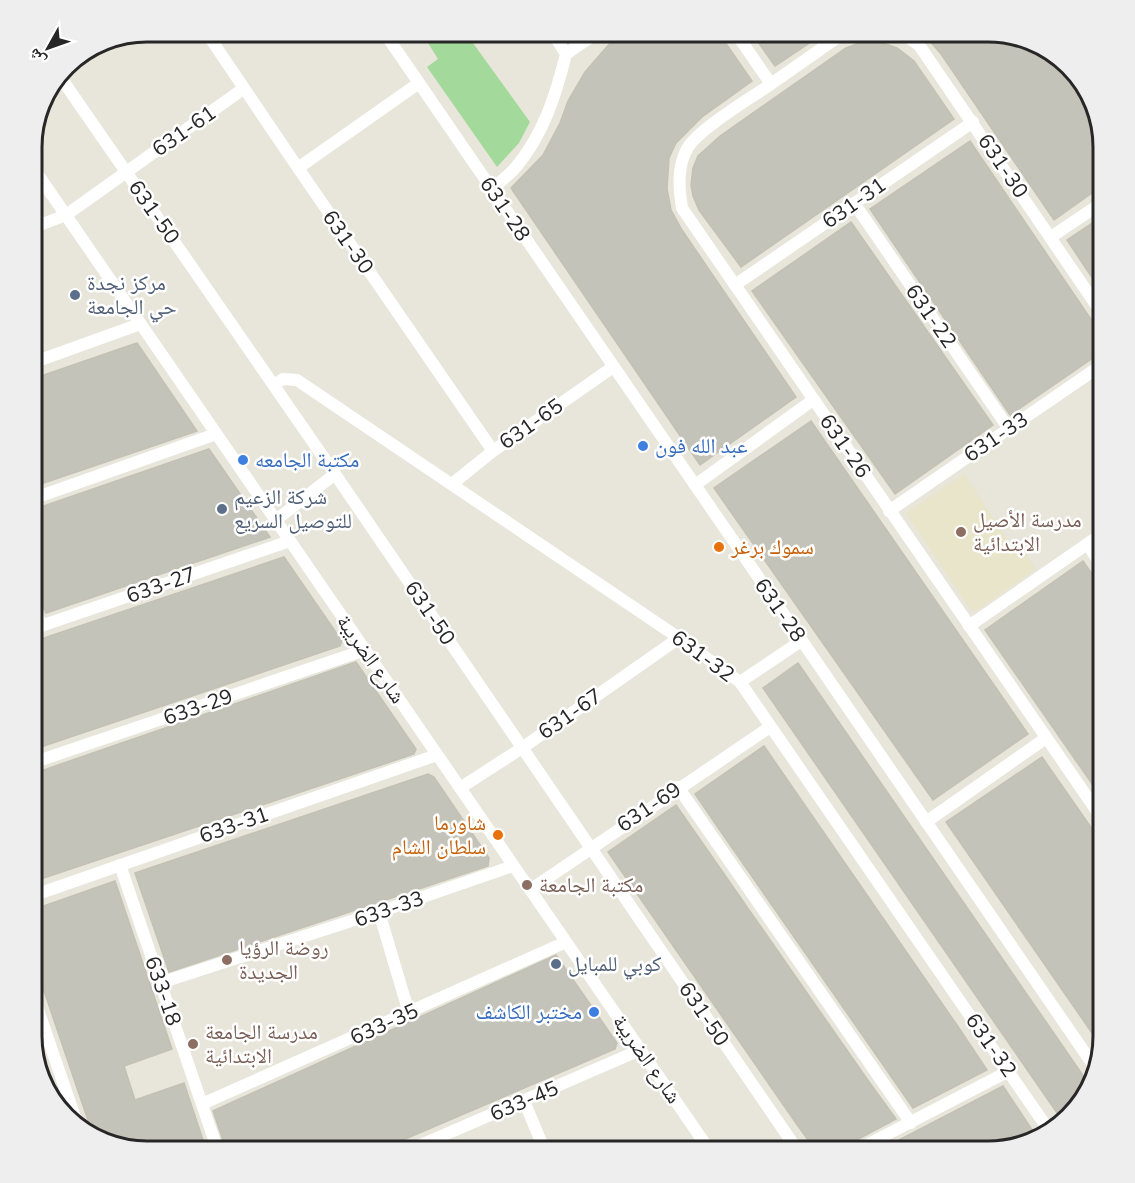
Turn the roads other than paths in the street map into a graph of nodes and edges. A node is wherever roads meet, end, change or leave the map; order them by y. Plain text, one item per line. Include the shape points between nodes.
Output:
1 (212, 42) edge
2 (391, 42) edge
3 (558, 42) edge
4 (583, 42) edge
5 (742, 42) edge
6 (831, 42) edge
7 (915, 42) edge
8 (566, 54) junction
9 (64, 83) edge
10 (419, 83) junction
11 (771, 84) junction
12 (243, 89) junction
13 (973, 122) junction
14 (297, 168) junction
15 (126, 172) junction
16 (42, 180) edge
17 (492, 189) junction
18 (854, 204) junction
19 (1093, 209) edge
20 (66, 215) junction
21 (42, 224) edge
22 (1052, 237) junction
23 (735, 285) junction
24 (1093, 298) edge
25 (140, 324) junction
26 (42, 359) edge
27 (613, 367) junction
28 (1093, 372) edge
29 (274, 385) junction
30 (813, 400) junction
31 (1009, 429) junction
32 (216, 434) junction
33 (493, 452) junction
34 (335, 474) junction
35 (452, 484) junction
36 (695, 486) junction
37 (42, 495) edge
38 (889, 511) junction
39 (276, 520) junction
40 (1093, 540) edge
41 (290, 541) junction
42 (1087, 544) junction
43 (1093, 552) edge
44 (42, 625) edge
45 (969, 626) junction
46 (679, 638) junction
47 (801, 641) junction
48 (365, 650) junction
49 (740, 682) junction
50 (770, 727) junction
51 (1046, 738) junction
52 (522, 748) junction
53 (437, 755) junction
54 (42, 761) edge
55 (678, 787) junction
56 (460, 788) junction
57 (1093, 804) edge
58 (926, 822) junction
59 (591, 848) junction
60 (120, 865) junction
61 (513, 866) junction
62 (530, 890) junction
63 (42, 892) edge
64 (379, 912) junction
65 (566, 942) junction
66 (160, 983) junction
67 (409, 1013) junction
68 (42, 1021) edge
69 (640, 1050) junction
70 (1090, 1060) edge
71 (1009, 1071) junction
72 (524, 1101) junction
73 (201, 1104) junction
74 (73, 1109) edge
75 (911, 1123) junction
76 (1045, 1124) edge
77 (214, 1141) edge
78 (444, 1141) edge
79 (540, 1141) edge
80 (702, 1141) edge
81 (791, 1141) edge
82 (876, 1141) edge

1 - 12 street, 631-30
2 - 10 street, 631-28
3 - 8 street
4 - 8 street
5 - 11 street
6 - 11 street
7 - 13 street, 631-30
8 - 17 street via 556,94 538,134 515,168
9 - 15 street, 631-50
10 - 14 street
10 - 17 street, 631-28
11 - 23 street, 631-26 via 699,135 687,149 681,167 682,208
12 - 14 street, 631-30
12 - 15 street, 631-61
13 - 18 street, 631-31
13 - 22 street, 631-30
14 - 33 street, 631-30
15 - 20 street, 631-61
15 - 29 street, 631-50
16 - 20 street, شارع الضريبة
17 - 27 street, 631-28
18 - 23 street, 631-31
18 - 31 street, 631-22
19 - 22 street
20 - 21 street, 631-61
20 - 25 street, شارع الضريبة
22 - 24 street, 631-30
23 - 30 street, 631-26
25 - 26 street
25 - 32 street, شارع الضريبة
27 - 33 street, 631-65
27 - 36 street, 631-28
28 - 31 street, 631-33
29 - 34 street, 631-50
29 - 35 street, 631-32 via 283,379 297,380
30 - 36 street
30 - 38 street, 631-26
31 - 38 street, 631-33
32 - 37 street
32 - 39 street, شارع الضريبة
33 - 35 street, 631-65
34 - 39 street
34 - 52 street, 631-50
35 - 46 street, 631-32
36 - 47 street, 631-28
38 - 45 street, 631-26
39 - 41 street, شارع الضريبة
40 - 42 street
41 - 44 street, 633-27
41 - 48 street, شارع الضريبة
42 - 43 street
42 - 45 street
45 - 51 street, 631-26
46 - 49 street, 631-32
46 - 52 street, 631-67
47 - 49 street
47 - 58 street, 631-28
48 - 53 street, شارع الضريبة
48 - 54 street, 633-29
49 - 50 street, 631-32
50 - 55 street, 631-69
50 - 71 street, 631-32
51 - 57 street, 631-26
51 - 58 street
52 - 56 street, 631-67
52 - 59 street, 631-50
53 - 56 street, شارع الضريبة
53 - 60 street, 633-31
55 - 59 street, 631-69
55 - 75 street
56 - 61 street, شارع الضريبة
58 - 70 street, 631-28
59 - 62 street, 631-69
59 - 81 street, 631-50
60 - 63 street, 633-31
60 - 66 street, 633-18
61 - 62 street, شارع الضريبة
61 - 64 street, 633-33
62 - 65 street, شارع الضريبة
64 - 66 street, 633-33
64 - 67 street
65 - 67 street, 633-35
65 - 69 street, شارع الضريبة
66 - 73 street, 633-18
67 - 73 street, 633-35
68 - 74 street
69 - 72 street, 633-45
69 - 80 street, شارع الضريبة
71 - 75 street
71 - 76 street, 631-32
72 - 78 street, 633-45
72 - 79 street
73 - 77 street, 633-18
75 - 82 street

